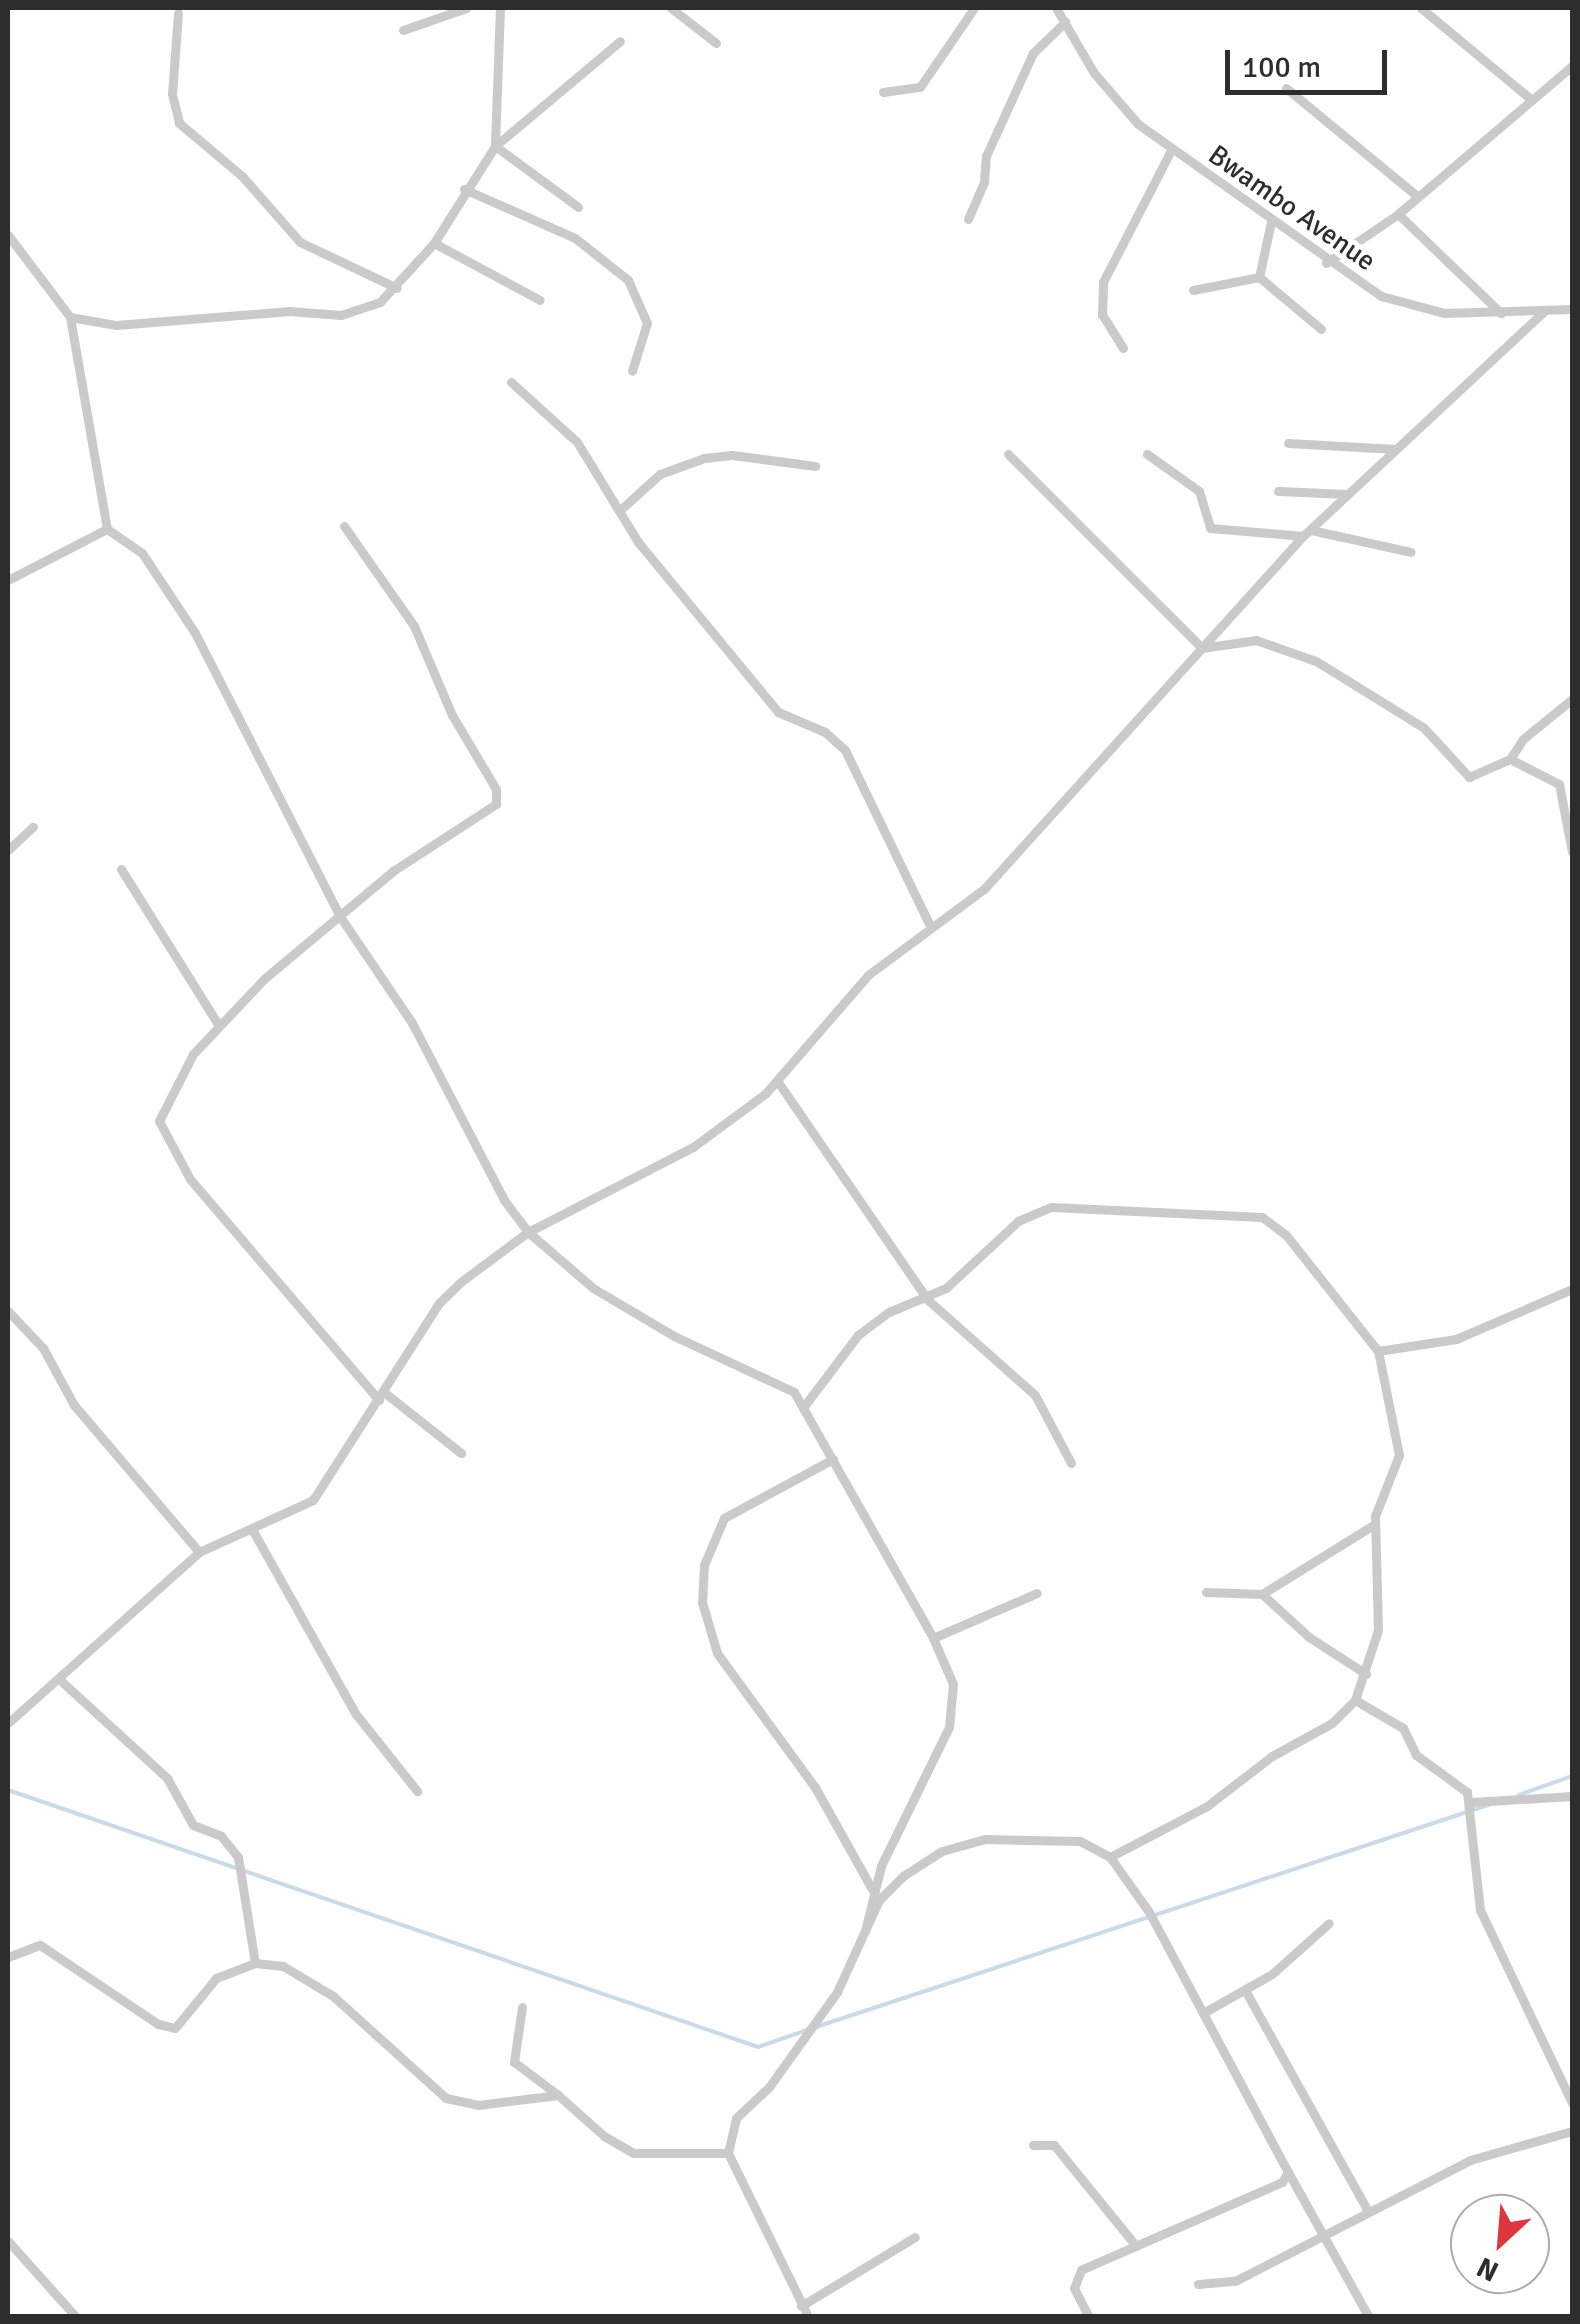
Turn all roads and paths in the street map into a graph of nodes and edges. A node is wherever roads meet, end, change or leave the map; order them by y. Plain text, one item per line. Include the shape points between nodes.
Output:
1 (466, 8) edge
2 (500, 8) edge
3 (671, 8) edge
4 (974, 8) edge
5 (1056, 8) edge
6 (1422, 8) edge
7 (178, 13) dead end
8 (1064, 22) junction
9 (403, 30) dead end
10 (620, 42) dead end
11 (716, 43) dead end
12 (1572, 66) edge
13 (1286, 88) dead end
14 (883, 92) dead end
15 (1532, 100) junction
16 (495, 146) junction
17 (1172, 150) junction
18 (464, 189) junction
19 (1418, 197) junction
20 (578, 207) dead end
21 (1398, 214) junction
22 (968, 219) dead end
23 (1271, 222) junction
24 (8, 236) edge
25 (434, 243) junction
26 (1326, 262) junction
27 (1260, 277) junction
28 (397, 288) junction
29 (1192, 290) dead end
30 (540, 300) dead end
31 (1572, 309) edge
32 (1544, 311) junction
33 (1501, 313) junction
34 (70, 318) junction
35 (1321, 330) dead end
36 (1123, 348) dead end
37 (632, 371) dead end
38 (512, 382) dead end
39 (1288, 443) dead end
40 (1396, 449) junction
41 (1008, 454) dead end
42 (1147, 454) dead end
43 (816, 466) dead end
44 (1278, 491) dead end
45 (1347, 494) junction
46 (619, 510) junction
47 (344, 526) dead end
48 (106, 530) junction
49 (1307, 533) junction
50 (1411, 552) dead end
51 (8, 580) edge
52 (1202, 648) junction
53 (1572, 699) edge
54 (1510, 759) junction
55 (32, 827) dead end
56 (8, 850) edge
57 (1572, 852) edge
58 (121, 869) dead end
59 (338, 915) junction
60 (930, 926) junction
61 (218, 1024) junction
62 (778, 1082) junction
63 (528, 1232) junction
64 (1572, 1289) edge
65 (928, 1300) junction
66 (8, 1310) edge
67 (1378, 1351) junction
68 (382, 1396) junction
69 (805, 1405) junction
70 (461, 1453) dead end
71 (833, 1459) junction
72 (1072, 1463) dead end
73 (1375, 1524) junction
74 (253, 1531) junction
75 (199, 1552) junction
76 (1206, 1592) dead end
77 (1037, 1593) dead end
78 (1262, 1594) junction
79 (933, 1638) junction
80 (1366, 1674) junction
81 (59, 1679) junction
82 (1355, 1700) junction
83 (8, 1723) edge
84 (417, 1791) dead end
85 (1572, 1796) edge
86 (1472, 1802) junction
87 (1110, 1857) junction
88 (872, 1888) junction
89 (1329, 1923) dead end
90 (865, 1931) junction
91 (8, 1957) edge
92 (254, 1963) junction
93 (1246, 1992) junction
94 (522, 2007) dead end
95 (1203, 2013) junction
96 (558, 2095) junction
97 (1572, 2102) edge
98 (1572, 2131) edge
99 (1034, 2145) dead end
100 (728, 2153) junction
101 (1288, 2172) junction
102 (1368, 2211) junction
103 (1324, 2235) junction
104 (915, 2237) dead end
105 (8, 2240) edge
106 (1136, 2246) junction
107 (1198, 2284) dead end
108 (801, 2306) junction
109 (75, 2316) edge
110 (808, 2316) edge
111 (1088, 2316) edge
112 (1368, 2316) edge

1 - 9 street
2 - 16 street
3 - 11 street
4 - 14 street via 920,88
5 - 8 street, Bwambo Avenue
6 - 15 street
7 - 28 street via 172,94 179,123 242,176 300,242
8 - 17 street, Bwambo Avenue via 1119,105
8 - 22 street via 1033,54 986,156 984,182
10 - 16 street
12 - 15 street
13 - 19 street
15 - 19 street
16 - 18 street
16 - 20 street
17 - 23 street, Bwambo Avenue
17 - 36 street via 1103,282 1102,315
18 - 25 street
18 - 37 street via 575,238 628,280 647,323
19 - 21 street
21 - 26 street
21 - 33 street
23 - 26 street, Bwambo Avenue
23 - 27 street
24 - 34 street
25 - 28 street
25 - 30 street
26 - 33 street, Bwambo Avenue via 1412,308
27 - 29 street
27 - 35 street via 1283,304
28 - 34 street via 342,315 289,312 116,325
31 - 32 street, Bwambo Avenue
32 - 33 street, Bwambo Avenue
32 - 40 street
34 - 48 street
38 - 46 street via 578,442
39 - 40 street
40 - 45 street
41 - 52 street
42 - 49 street via 1199,491 1210,528
43 - 46 street via 732,454 704,458 660,474
44 - 45 street
45 - 49 street
46 - 60 street via 778,712 825,732 846,750
47 - 59 street via 408,616 497,800
48 - 51 street
48 - 59 street via 142,553 195,633
49 - 50 street
49 - 52 street
52 - 54 street via 1256,640 1316,661 1424,728 1469,777
52 - 60 street via 984,889
53 - 54 street via 1523,739
54 - 57 street via 1560,784
55 - 56 street
58 - 61 street
59 - 61 street
59 - 63 street via 412,1023 504,1200
60 - 62 street via 868,975
61 - 68 street via 175,1079 159,1121 164,1138 270,1277
62 - 63 street via 693,1147
62 - 65 street
63 - 68 street via 439,1303
63 - 69 street via 593,1288 674,1336 787,1387
64 - 67 street via 1456,1339
65 - 67 street via 1036,1210 1251,1215 1286,1235
65 - 69 street via 889,1312 858,1335
65 - 72 street via 1036,1395
66 - 75 street via 42,1348 74,1405
67 - 73 street via 1400,1455
68 - 70 street
68 - 74 street via 313,1500
69 - 71 street
71 - 79 street
71 - 88 street via 724,1518 704,1565 702,1602 711,1642 816,1789
73 - 78 street
73 - 80 street via 1378,1630
74 - 75 street
74 - 84 street via 355,1712
75 - 81 street
76 - 78 street
77 - 79 street
78 - 80 street via 1318,1644
79 - 88 street via 952,1684 949,1727
80 - 82 street
81 - 83 street
81 - 92 street via 167,1778 193,1825 220,1836 238,1857
82 - 86 street via 1403,1728 1416,1755 1457,1780
82 - 87 street via 1332,1723 1272,1756 1206,1806
85 - 86 street
86 - 97 street via 1480,1910
87 - 90 street via 1060,1836 960,1844 902,1876 879,1900
87 - 95 street
88 - 90 street
89 - 93 street
90 - 100 street via 837,1992 770,2087 736,2118
91 - 92 street via 40,1945 158,2024 175,2028 216,1978
92 - 96 street via 283,1966 312,1980 446,2098 478,2106
93 - 95 street
93 - 102 street
94 - 96 street via 514,2062
95 - 101 street
96 - 100 street via 604,2136 634,2152
98 - 102 street via 1470,2160
99 - 106 street via 1054,2145
100 - 108 street
101 - 103 street
101 - 106 street via 1282,2182
102 - 103 street
103 - 107 street via 1235,2281
103 - 112 street
104 - 108 street
105 - 109 street
106 - 111 street via 1077,2275 1074,2288
108 - 110 street

